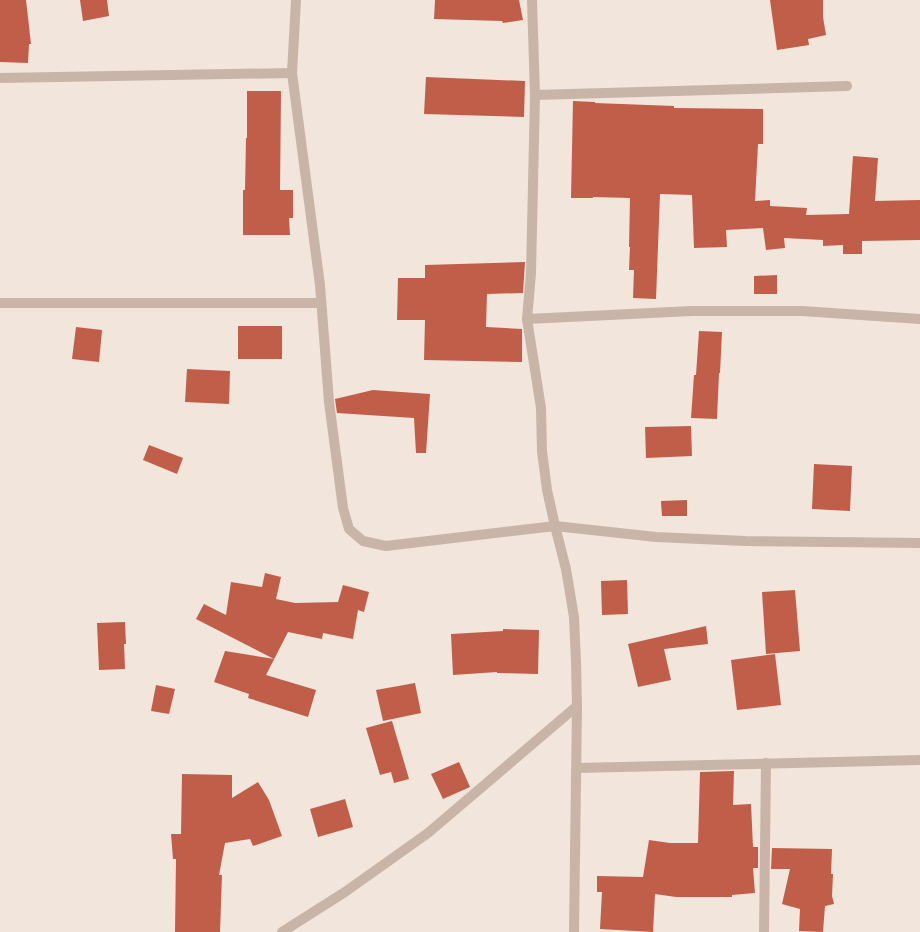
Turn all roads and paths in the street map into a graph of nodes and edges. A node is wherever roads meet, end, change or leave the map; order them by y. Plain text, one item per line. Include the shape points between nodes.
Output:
1 (296, 0) edge
2 (532, 0) edge
3 (292, 73) junction
4 (0, 78) edge
5 (847, 86) dead end
6 (535, 95) junction
7 (0, 303) edge
8 (321, 303) junction
9 (526, 319) junction
10 (920, 319) edge
11 (555, 526) junction
12 (920, 543) edge
13 (577, 706) junction
14 (920, 760) edge
15 (766, 763) junction
16 (577, 768) junction
17 (282, 932) edge
18 (574, 932) edge
19 (764, 932) edge

1 - 3 street
2 - 6 street
3 - 4 street
3 - 8 street
5 - 6 street
6 - 9 street via 531,273
7 - 8 street
8 - 11 street via 342,508 349,529 363,541 386,546
9 - 10 street via 692,311 802,311
9 - 11 street via 541,408 547,490
11 - 12 street via 656,537
11 - 13 street via 574,617
13 - 16 street
13 - 17 street via 428,833 345,892
14 - 15 street
15 - 16 street
15 - 19 street
16 - 18 street

